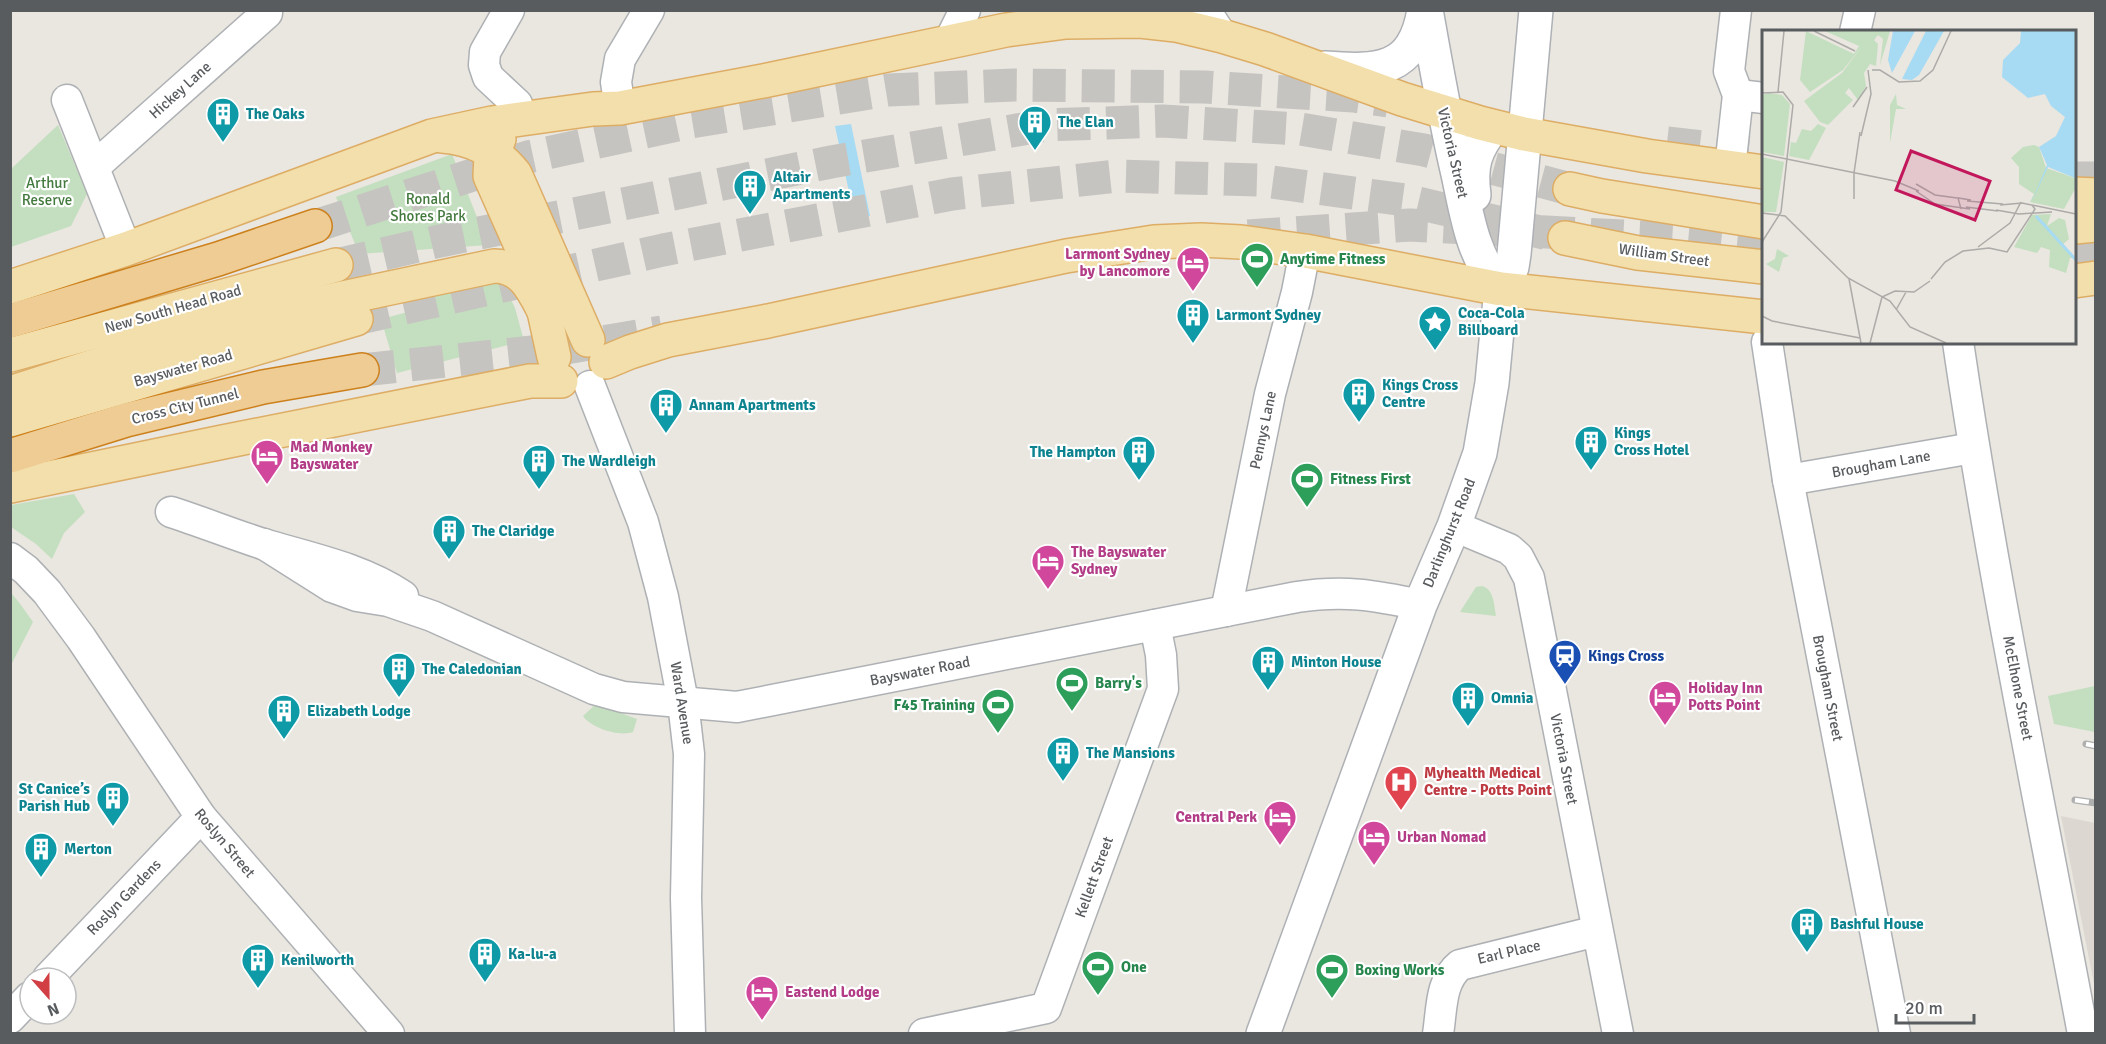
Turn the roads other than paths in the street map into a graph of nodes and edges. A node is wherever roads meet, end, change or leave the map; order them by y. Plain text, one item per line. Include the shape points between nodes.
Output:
1 (510, 10) edge
2 (649, 10) edge
3 (965, 10) edge
4 (1425, 10) edge
5 (1536, 10) edge
6 (1736, 10) edge
7 (1860, 10) edge
8 (267, 14) dead end
9 (1038, 17) edge
10 (1214, 23) edge
11 (1855, 30) edge
12 (949, 42) junction
13 (1314, 67) junction
14 (1751, 97) edge
15 (67, 100) dead end
16 (620, 108) junction
17 (1444, 112) junction
18 (522, 119) junction
19 (1508, 130) junction
20 (432, 136) junction
21 (492, 152) junction
22 (94, 167) junction
23 (1730, 168) junction
24 (1762, 172) edge
25 (1570, 189) tunnel mouth
26 (524, 190) junction
27 (2076, 194) edge
28 (2096, 195) edge
29 (1762, 222) edge
30 (2096, 225) edge
31 (315, 226) tunnel mouth
32 (2076, 227) edge
33 (1565, 238) tunnel mouth
34 (126, 249) junction
35 (1305, 251) junction
36 (2096, 257) edge
37 (2076, 260) edge
38 (336, 264) tunnel mouth
39 (1762, 267) edge
40 (1493, 278) junction
41 (2096, 278) edge
42 (2076, 281) edge
43 (10, 287) edge
44 (545, 313) junction
45 (356, 319) tunnel mouth
46 (10, 321) edge
47 (1762, 325) edge
48 (1767, 344) edge
49 (1958, 344) edge
50 (10, 355) edge
51 (580, 365) junction
52 (362, 370) tunnel mouth
53 (10, 393) edge
54 (10, 420) edge
55 (1973, 448) junction
56 (10, 456) edge
57 (1788, 480) junction
58 (10, 486) edge
59 (171, 512) dead end
60 (1454, 526) junction
61 (10, 558) edge
62 (1420, 605) junction
63 (1226, 611) junction
64 (1155, 625) junction
65 (682, 702) junction
66 (201, 817) junction
67 (1597, 931) junction
68 (59, 966) edge
69 (389, 1034) edge
70 (690, 1034) edge
71 (924, 1034) edge
72 (1263, 1034) edge
73 (1438, 1034) edge
74 (1617, 1034) edge
75 (1895, 1034) edge
76 (2083, 1034) edge

1 - 18 street via 485,52 484,65 488,77 518,104
2 - 16 street via 620,59 616,82
3 - 12 street
4 - 13 street via 1409,48 1383,68
4 - 17 street, Victoria Street
5 - 19 street, Darlinghurst Road
6 - 14 street via 1729,71
7 - 11 street
8 - 22 street, Hickey Lane
9 - 10 main road via 1176,25
9 - 12 main road via 1006,30
10 - 13 main road
12 - 16 main road
13 - 17 main road
14 - 23 street
15 - 22 street
16 - 18 main road
17 - 19 main road
17 - 40 street, Victoria Street via 1473,242
18 - 20 main road
18 - 21 main road via 505,130
18 - 26 main road
19 - 23 main road
19 - 40 street, Darlinghurst Road via 1514,254 1512,267
19 - 40 street via 1480,145 1471,177
20 - 21 main road via 465,139
20 - 34 main road
21 - 26 main road via 509,166
21 - 44 main road via 490,176 534,274
22 - 34 street
23 - 24 main road
25 - 29 main road
26 - 51 main road
27 - 28 main road
30 - 32 main road
31 - 46 highway
33 - 39 main road, William Street via 1638,253
34 - 43 main road
35 - 40 main road
35 - 51 main road via 1201,240 1112,248 668,340
35 - 63 street, Pennys Lane via 1270,394
36 - 37 main road
38 - 50 main road, New South Head Road
40 - 47 main road
40 - 60 street, Darlinghurst Road via 1492,383 1483,442
41 - 42 main road
44 - 51 main road
44 - 53 main road via 523,276 508,267 494,266 272,313
45 - 54 main road, Bayswater Road
48 - 57 street, Brougham Street
49 - 55 street, McElhone Street
51 - 58 main road via 530,381
51 - 65 street, Ward Avenue via 644,522 663,597
52 - 56 highway, Cross City Tunnel via 263,387 126,420
55 - 57 street, Brougham Lane
55 - 76 street, McElhone Street
57 - 75 street, Brougham Street
59 - 65 street, Bayswater Road via 264,544 332,587 432,616 594,689 623,697
60 - 62 street, Darlinghurst Road
60 - 67 street, Victoria Street via 1509,549 1529,578
61 - 66 street, Roslyn Street via 38,581 81,638
62 - 63 street, Bayswater Road via 1348,593 1297,597
62 - 72 street, Darlinghurst Road
63 - 64 street, Bayswater Road
64 - 65 street, Bayswater Road via 736,707
64 - 71 street, Kellett Street via 1163,689 1047,1008
65 - 70 street, Ward Avenue via 689,753
66 - 68 street, Roslyn Gardens
66 - 69 street, Roslyn Street
67 - 73 street, Earl Place via 1460,965 1447,979
67 - 74 street, Victoria Street

